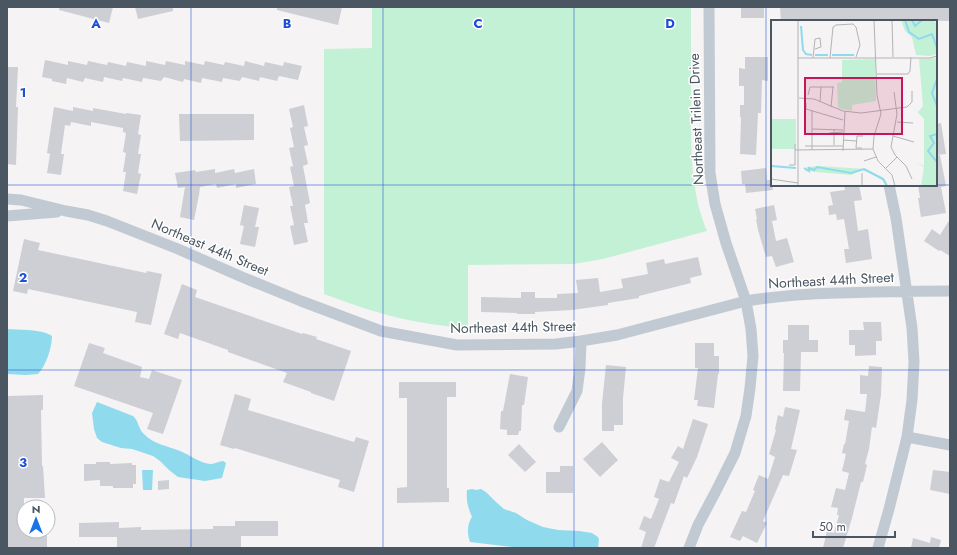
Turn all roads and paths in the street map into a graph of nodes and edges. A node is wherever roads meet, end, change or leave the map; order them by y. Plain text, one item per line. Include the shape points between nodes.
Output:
1 (709, 7) edge
2 (889, 186) edge
3 (7, 199) edge
4 (66, 211) junction
5 (7, 216) edge
6 (950, 291) edge
7 (907, 292) junction
8 (746, 301) junction
9 (580, 341) junction
10 (559, 427) dead end
11 (908, 437) junction
12 (950, 445) edge
13 (690, 548) edge
14 (878, 548) edge

1 - 8 street, Northeast Trilein Drive via 710,173 715,204
2 - 7 street
3 - 4 street, Northeast 44th Street
4 - 5 street, Northeast 44th Street
4 - 9 street, Northeast 44th Street via 107,220 301,301 381,331 457,345 556,344
6 - 7 street, Northeast 44th Street
7 - 8 street, Northeast 44th Street via 792,295
7 - 11 street via 914,362
8 - 9 street, Northeast 44th Street via 617,335
8 - 13 street, Northeast Trilein Drive via 753,356 746,416 735,453 698,525
9 - 10 street via 577,391
11 - 12 street
11 - 14 street

